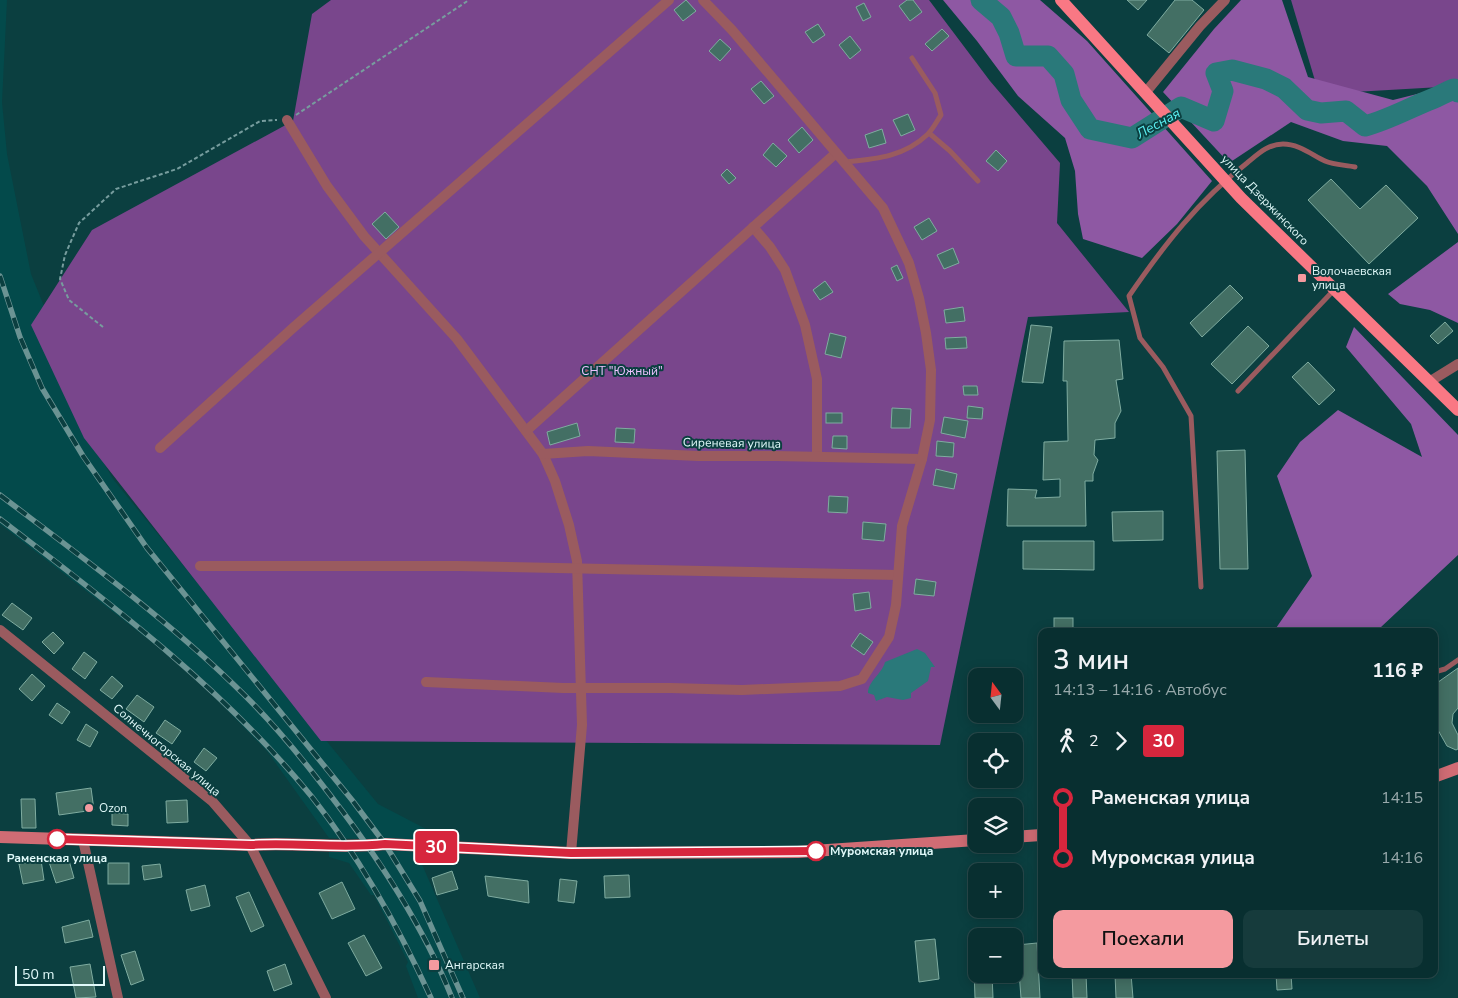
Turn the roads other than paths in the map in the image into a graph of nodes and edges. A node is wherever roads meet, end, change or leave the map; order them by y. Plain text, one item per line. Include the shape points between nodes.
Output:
1 (669, 0) edge
2 (703, 0) edge
3 (1061, 0) edge
4 (1226, 0) edge
5 (912, 58) dead end
6 (1146, 92) junction
7 (288, 120) road end
8 (929, 133) junction
9 (836, 153) junction
10 (844, 162) junction
11 (1355, 167) dead end
12 (1225, 180) junction
13 (978, 181) dead end
14 (753, 227) junction
15 (379, 253) junction
16 (1335, 289) junction
17 (1458, 364) edge
18 (1429, 382) junction
19 (1238, 391) dead end
20 (1458, 410) edge
21 (526, 431) junction
22 (160, 448) dead end
23 (543, 454) junction
24 (816, 456) junction
25 (922, 458) junction
26 (200, 566) dead end
27 (577, 569) junction
28 (898, 575) junction
29 (1202, 587) dead end
30 (0, 630) edge
31 (1458, 660) edge
32 (1438, 671) edge
33 (426, 682) dead end
34 (582, 688) junction
35 (1458, 768) edge
36 (1438, 776) edge
37 (1038, 835) edge
38 (1023, 836) edge
39 (0, 837) edge
40 (83, 840) junction
41 (968, 841) edge
42 (250, 845) junction
43 (571, 853) junction
44 (118, 998) edge
45 (326, 998) edge

1 - 15 street
2 - 9 street
3 - 6 main road, улица Дзержинского
4 - 6 street via 1200,26
5 - 8 lane via 935,93 941,115
6 - 12 main road, улица Дзержинского
7 - 15 street via 327,186
8 - 10 lane via 908,150 872,160
8 - 13 lane
9 - 10 street
9 - 14 street
10 - 25 street via 883,208 909,263 919,298 931,370 930,420
11 - 12 lane via 1327,162 1309,151 1284,144 1268,147
12 - 16 main road, улица Дзержинского
12 - 29 lane via 1159,252 1129,296 1140,338 1163,367 1191,416
14 - 21 street
14 - 24 street via 785,270 805,325 817,379
15 - 21 street via 457,339
15 - 22 street
16 - 18 main road, улица Дзержинского
16 - 19 lane
17 - 18 street
18 - 20 main road, улица Дзержинского
21 - 23 street
23 - 24 street, Сиреневая улица via 588,451 698,456
23 - 27 street via 569,525
24 - 25 street, Сиреневая улица
25 - 28 street via 902,526
26 - 27 street
27 - 28 street
27 - 34 street
28 - 34 street via 889,637 862,679 851,683 742,690
30 - 42 street, Солнечногорская улица via 212,801
31 - 32 lane
33 - 34 street
34 - 43 street
35 - 36 main road
37 - 38 main road
39 - 40 main road
40 - 42 main road
40 - 44 street
41 - 43 main road via 798,852
42 - 43 main road via 385,844
42 - 45 street, Солнечногорская улица

